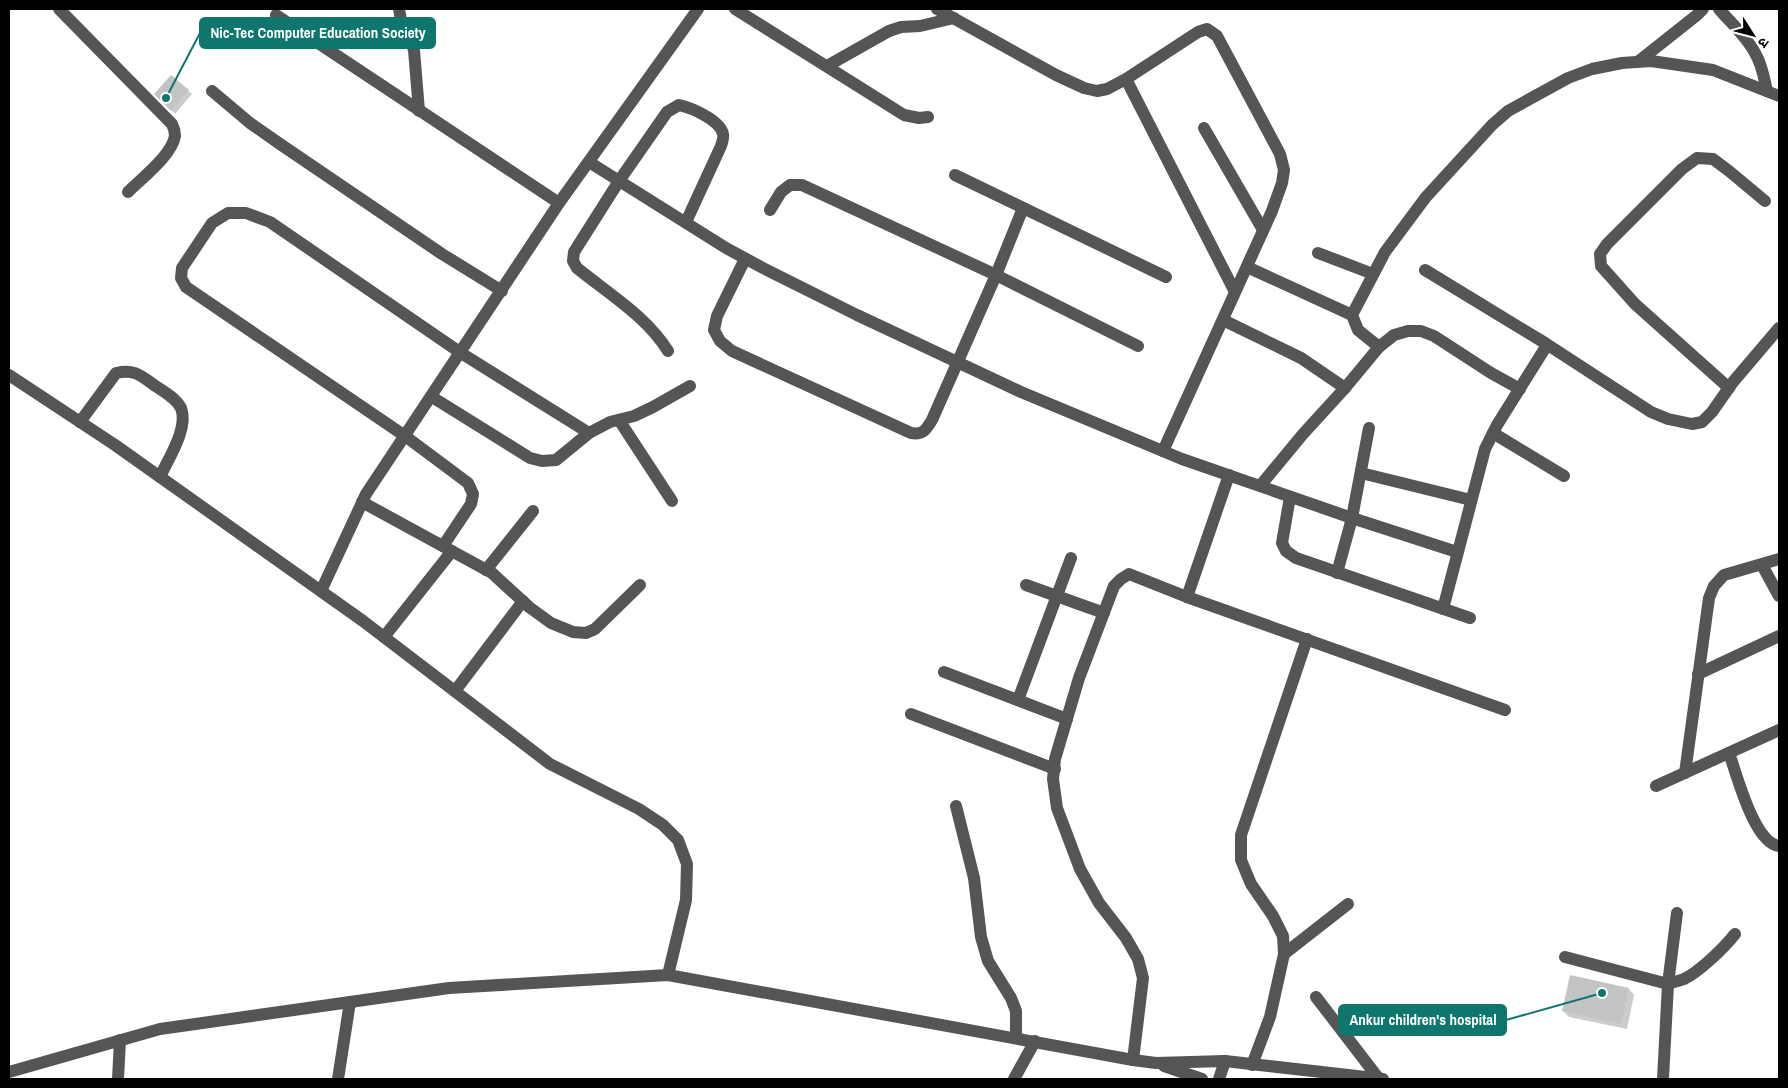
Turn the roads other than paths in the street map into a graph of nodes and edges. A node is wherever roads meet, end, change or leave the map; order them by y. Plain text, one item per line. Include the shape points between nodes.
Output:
1 (399, 9) edge
2 (698, 9) edge
3 (735, 9) edge
4 (937, 9) edge
5 (1703, 9) edge
6 (1719, 9) edge
7 (64, 10) edge
8 (276, 15) dead end
9 (954, 18) junction
10 (1639, 61) junction
11 (827, 66) junction
12 (1126, 79) junction
13 (212, 91) dead end
14 (1773, 94) edge
15 (419, 111) junction
16 (928, 117) dead end
17 (1204, 128) dead end
18 (589, 162) junction
19 (954, 175) dead end
20 (618, 180) junction
21 (128, 192) dead end
22 (1765, 201) dead end
23 (559, 203) junction
24 (1023, 208) junction
25 (770, 210) dead end
26 (686, 222) junction
27 (1263, 230) junction
28 (1318, 253) dead end
29 (745, 259) junction
30 (1247, 267) junction
31 (1426, 270) dead end
32 (1373, 274) junction
33 (996, 275) junction
34 (1166, 277) dead end
35 (502, 291) junction
36 (1235, 292) junction
37 (1352, 315) junction
38 (1223, 320) junction
39 (1779, 328) edge
40 (1548, 345) junction
41 (1138, 346) dead end
42 (1379, 347) junction
43 (668, 351) dead end
44 (461, 353) junction
45 (958, 362) junction
46 (9, 375) edge
47 (690, 386) dead end
48 (1345, 388) junction
49 (1729, 388) junction
50 (1520, 389) junction
51 (432, 397) junction
52 (619, 420) junction
53 (80, 422) junction
54 (1369, 428) dead end
55 (589, 433) junction
56 (1493, 433) junction
57 (405, 436) junction
58 (1163, 451) junction
59 (1360, 473) junction
60 (1229, 475) junction
61 (1564, 476) dead end
62 (160, 477) junction
63 (1260, 486) junction
64 (1290, 497) junction
65 (1471, 500) junction
66 (672, 501) dead end
67 (362, 502) junction
68 (533, 511) dead end
69 (1352, 518) junction
70 (448, 549) junction
71 (1457, 552) junction
72 (1071, 558) dead end
73 (1779, 559) edge
74 (1762, 565) junction
75 (486, 570) junction
76 (1337, 573) junction
77 (640, 585) dead end
78 (1026, 585) dead end
79 (320, 591) junction
80 (1056, 596) junction
81 (1779, 596) edge
82 (1187, 597) junction
83 (523, 601) junction
84 (1442, 609) junction
85 (1104, 613) junction
86 (1470, 618) dead end
87 (1779, 636) edge
88 (384, 637) junction
89 (1307, 639) junction
90 (944, 672) dead end
91 (1698, 674) junction
92 (455, 691) junction
93 (1018, 700) junction
94 (1505, 710) dead end
95 (911, 714) dead end
96 (1067, 718) junction
97 (1779, 730) edge
98 (1729, 753) junction
99 (1054, 769) junction
100 (1684, 773) junction
101 (1656, 786) dead end
102 (956, 806) dead end
103 (1779, 846) edge
104 (1348, 904) dead end
105 (1678, 913) dead end
106 (1735, 934) dead end
107 (1284, 954) junction
108 (1565, 957) dead end
109 (668, 975) junction
110 (1668, 984) junction
111 (1316, 997) dead end
112 (350, 1002) junction
113 (1016, 1038) junction
114 (120, 1040) junction
115 (1035, 1041) junction
116 (1134, 1060) junction
117 (1225, 1061) junction
118 (1156, 1063) junction
119 (1252, 1065) junction
120 (9, 1072) edge
121 (118, 1079) edge
122 (338, 1079) edge
123 (1014, 1079) edge
124 (1202, 1079) edge
125 (1220, 1079) edge
126 (1379, 1079) edge
127 (1383, 1079) edge
128 (1663, 1079) edge

1 - 15 street via 402,25 414,50
2 - 18 street
3 - 11 street
4 - 9 street
5 - 10 street
6 - 14 street via 1755,53
7 - 21 street via 172,124 173,144
8 - 15 street
9 - 11 street via 889,30
9 - 12 street via 1084,88 1107,89
10 - 14 street via 1713,70
10 - 32 street via 1592,69 1568,78 1508,112 1492,125 1426,198 1384,252
11 - 16 street via 904,114
12 - 27 street via 1198,32 1207,29 1217,36 1280,154 1284,170
12 - 36 street
13 - 35 street via 280,144
15 - 23 street
17 - 27 street
18 - 20 street
18 - 23 street
19 - 24 street
20 - 26 street
20 - 26 street via 667,112 679,105 717,123 723,134 721,146
20 - 43 street via 574,252 573,261 577,268 644,321
22 - 49 street via 1713,159 1697,158 1682,169 1600,254 1601,266 1635,304
23 - 35 street
24 - 33 street
24 - 34 street
25 - 33 street via 790,184 802,185
26 - 29 street
27 - 30 street
28 - 32 street
29 - 45 street
29 - 45 street via 717,316 714,330 720,341 732,351 911,433 920,434 932,420
30 - 36 street
30 - 37 street
31 - 40 street
32 - 37 street
33 - 41 street
33 - 45 street
35 - 44 street
36 - 38 street
37 - 42 street via 1358,330
38 - 48 street via 1301,358
38 - 58 street
39 - 49 street
40 - 49 street via 1633,401 1668,419 1692,424 1702,422
40 - 50 street
42 - 48 street
42 - 50 street via 1394,335 1421,331
44 - 51 street
44 - 55 street
44 - 57 street via 270,222 246,213 228,213 207,230 182,268 181,278 186,287
45 - 58 street
46 - 53 street
47 - 52 street via 653,407
48 - 63 street
50 - 56 street
51 - 55 street via 530,458 542,461 556,460
51 - 57 street
52 - 55 street
52 - 66 street
53 - 62 street
53 - 62 street via 116,373 136,372 181,407 184,422
54 - 59 street
56 - 61 street
56 - 65 street via 1485,449
57 - 67 street
57 - 70 street via 468,484 473,494
58 - 60 street
59 - 65 street
59 - 69 street
60 - 63 street
60 - 82 street
62 - 79 street
63 - 64 street
64 - 69 street
64 - 76 street via 1282,543 1286,551
65 - 71 street
67 - 70 street
67 - 79 street
68 - 75 street
69 - 71 street
69 - 76 street
70 - 75 street
70 - 88 street
71 - 84 street
72 - 80 street
73 - 74 street
74 - 81 street
74 - 91 street via 1724,574 1714,586 1709,598
75 - 83 street
76 - 84 street
77 - 83 street via 595,629 586,633 551,623
78 - 80 street
79 - 88 street
80 - 85 street
80 - 93 street
82 - 85 street via 1129,574 1114,586
82 - 89 street
83 - 92 street
84 - 86 street
85 - 96 street
87 - 91 street
88 - 92 street
89 - 94 street
89 - 107 street via 1241,835 1241,860 1251,884 1283,936
90 - 93 street
91 - 100 street
92 - 109 street via 550,764 639,809 678,840 687,864 686,900
93 - 96 street
95 - 99 street
96 - 99 street
97 - 98 street
98 - 100 street
98 - 103 street via 1754,824 1763,837
99 - 116 street via 1057,808 1080,868 1098,904 1126,938 1138,959 1143,978
100 - 101 street
102 - 113 street via 974,878 981,936 988,961 1016,1011
104 - 107 street
105 - 110 street
106 - 110 street via 1726,946 1694,972
107 - 119 street via 1270,1016
108 - 110 street
109 - 112 street via 450,988
109 - 113 street
110 - 128 street
111 - 126 street
112 - 114 street via 160,1029
112 - 122 street
113 - 115 street
114 - 120 street
114 - 121 street
115 - 116 street
115 - 123 street
116 - 118 street
117 - 118 street
117 - 119 street
117 - 125 street
118 - 124 street
119 - 126 street
126 - 127 street

